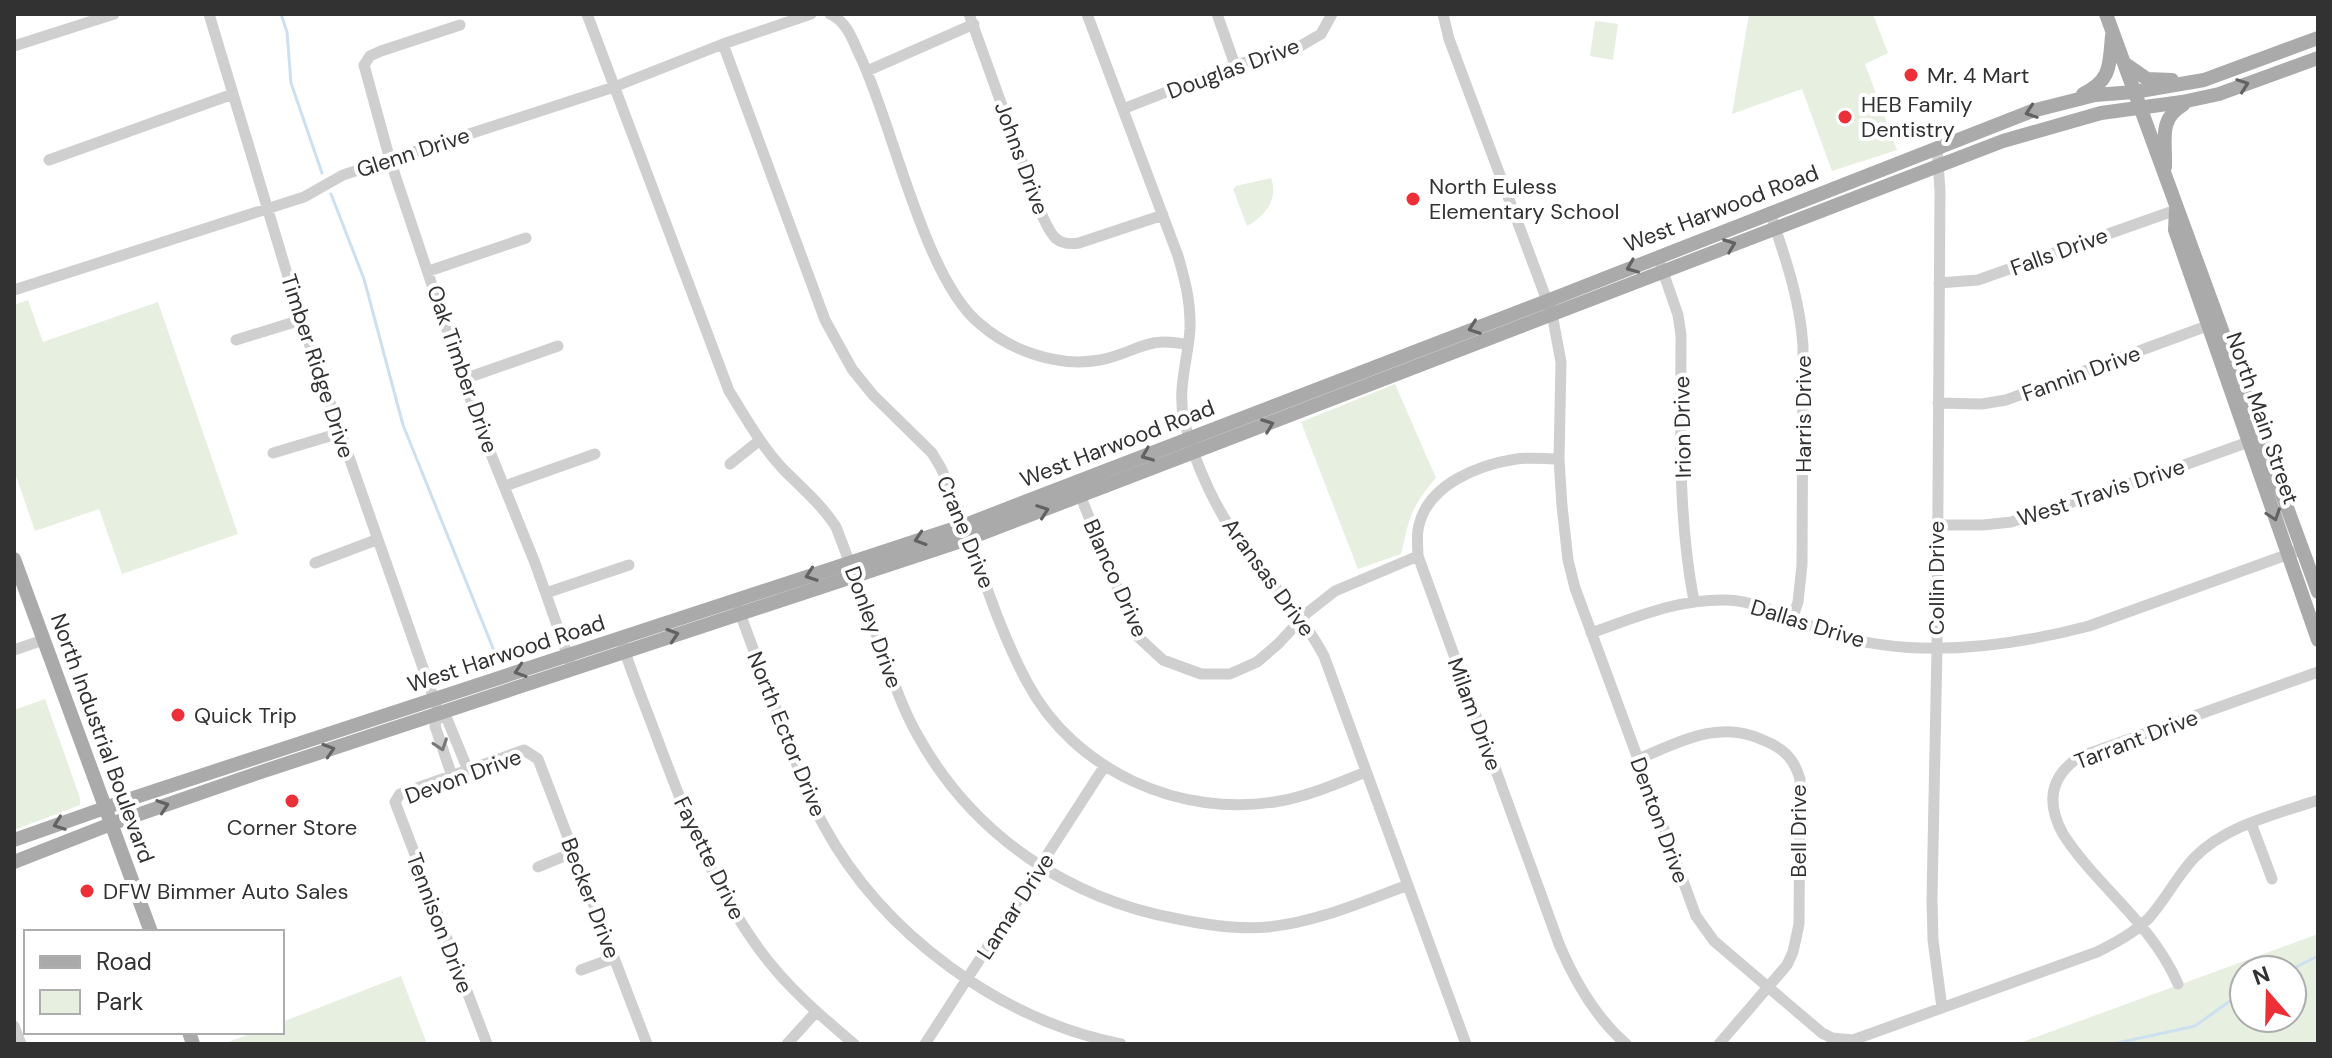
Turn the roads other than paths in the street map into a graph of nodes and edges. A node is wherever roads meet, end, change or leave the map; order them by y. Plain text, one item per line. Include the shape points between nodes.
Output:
1 (114, 14) edge
2 (209, 14) edge
3 (587, 14) edge
4 (811, 14) edge
5 (830, 14) edge
6 (1087, 14) edge
7 (1217, 14) edge
8 (1332, 14) edge
9 (1443, 14) edge
10 (2106, 14) edge
11 (971, 19) edge
12 (460, 25) dead end
13 (2112, 32) junction
14 (2311, 40) edge
15 (723, 44) junction
16 (14, 46) edge
17 (2315, 59) edge
18 (2124, 63) junction
19 (1235, 65) junction
20 (867, 71) junction
21 (2204, 80) junction
22 (614, 87) junction
23 (2134, 92) junction
24 (233, 94) junction
25 (2192, 100) junction
26 (2069, 101) junction
27 (2140, 108) junction
28 (1123, 109) junction
29 (1937, 147) junction
30 (49, 160) dead end
31 (390, 160) junction
32 (1940, 163) junction
33 (2164, 176) junction
34 (268, 208) junction
35 (2176, 210) junction
36 (1770, 212) junction
37 (1163, 215) junction
38 (1775, 228) junction
39 (526, 238) dead end
40 (1660, 263) junction
41 (429, 271) junction
42 (1939, 283) junction
43 (14, 290) edge
44 (1550, 308) junction
45 (301, 320) junction
46 (2213, 324) junction
47 (236, 340) dead end
48 (1188, 345) junction
49 (558, 346) dead end
50 (1445, 347) junction
51 (464, 379) junction
52 (1938, 403) junction
53 (340, 433) junction
54 (1190, 438) junction
55 (2254, 439) junction
56 (760, 440) junction
57 (273, 453) dead end
58 (1195, 453) junction
59 (595, 454) dead end
60 (1559, 459) junction
61 (730, 464) dead end
62 (505, 486) junction
63 (1078, 490) junction
64 (1936, 525) junction
65 (967, 531) junction
66 (376, 540) junction
67 (2303, 549) junction
68 (2287, 554) junction
69 (1418, 556) junction
70 (14, 559) edge
71 (315, 563) dead end
72 (629, 565) dead end
73 (852, 569) junction
74 (2318, 592) edge
75 (546, 593) junction
76 (1694, 601) junction
77 (738, 608) junction
78 (1792, 619) junction
79 (1301, 621) junction
80 (1591, 633) junction
81 (43, 640) junction
82 (2318, 640) edge
83 (623, 644) junction
84 (1937, 648) junction
85 (14, 650) edge
86 (570, 662) junction
87 (2318, 672) edge
88 (436, 706) junction
89 (532, 753) joint
90 (252, 759) junction
91 (1638, 759) junction
92 (1104, 767) junction
93 (468, 770) junction
94 (1366, 772) junction
95 (255, 775) junction
96 (452, 776) junction
97 (2318, 800) edge
98 (395, 802) joint
99 (105, 808) junction
100 (2251, 823) junction
101 (111, 824) junction
102 (14, 840) edge
103 (574, 852) junction
104 (14, 862) edge
105 (538, 867) dead end
106 (1041, 867) junction
107 (2272, 879) dead end
108 (1408, 885) junction
109 (2142, 924) junction
110 (150, 930) edge
111 (614, 958) junction
112 (581, 970) dead end
113 (967, 978) junction
114 (2178, 984) dead end
115 (1768, 987) junction
116 (1942, 1008) junction
117 (816, 1012) junction
118 (14, 1026) edge
119 (21, 1044) edge
120 (487, 1044) edge
121 (647, 1044) edge
122 (787, 1044) edge
123 (854, 1044) edge
124 (925, 1044) edge
125 (1121, 1044) edge
126 (1466, 1044) edge
127 (1626, 1044) edge
128 (1719, 1044) edge

1 - 16 street
2 - 24 street, Timber Ridge Drive
3 - 22 street, Donley Drive
4 - 15 street, Glenn Drive
5 - 20 street via 847,29
6 - 28 street, Aransas Drive
7 - 19 street
8 - 19 street, Douglas Drive via 1321,34 1297,48
9 - 44 street, Denton Drive
10 - 13 main road, North Main Street
11 - 20 street
11 - 37 street, Johns Drive via 1040,211 1056,240 1079,243
12 - 31 street, Oak Timber Drive via 381,51 364,65
13 - 18 main road, North Main Street
13 - 26 main road via 2108,74 2094,89
14 - 17 main road
14 - 21 main road
15 - 22 street, Glenn Drive
15 - 65 street, Crane Drive via 825,320 852,369 932,453
25 -> 17 main road, West Harwood Road
18 - 21 main road via 2147,79
18 - 23 main road, North Main Street
19 - 28 street, Douglas Drive
20 - 48 street via 939,266 979,324 1034,355 1072,362 1101,360 1152,342
21 - 23 main road, West Harwood Road
22 - 31 street, Glenn Drive
22 - 56 street, Donley Drive via 729,391
23 - 26 main road, West Harwood Road
23 - 27 main road, North Main Street
24 - 30 street
24 - 34 street, Timber Ridge Drive
25 - 27 main road, West Harwood Road
25 - 33 main road via 2168,116
26 -> 29 main road, West Harwood Road
27 - 32 main road, West Harwood Road via 2041,128
27 - 33 main road, North Main Street
28 - 37 street, Aransas Drive
29 - 32 street, Collin Drive
29 - 36 main road, West Harwood Road
31 - 34 street, Glenn Drive
31 - 41 street, Oak Timber Drive
32 - 38 main road, West Harwood Road
32 - 42 street, Collin Drive
33 - 35 main road, North Main Street
34 - 43 street, Glenn Drive
34 - 45 street, Timber Ridge Drive
35 - 42 street, Falls Drive via 1978,280
35 - 46 main road, North Main Street via 2186,226
36 - 38 street, Harris Drive
36 - 40 main road, West Harwood Road
37 - 48 street, Aransas Drive via 1187,290
40 -> 38 main road, West Harwood Road
38 - 78 street, Harris Drive via 1790,270 1803,346 1802,565
39 - 41 street
40 - 44 main road, West Harwood Road
40 - 76 street, Irion Drive via 1681,335 1682,514
41 - 51 street, Oak Timber Drive
42 - 52 street, Collin Drive
44 - 50 main road, West Harwood Road
44 - 60 street, Denton Drive via 1561,362
45 - 47 street
45 - 53 street, Timber Ridge Drive
46 - 52 street, Fannin Drive via 2006,400
46 - 55 main road, North Main Street
48 - 54 street, Aransas Drive via 1181,397
49 - 51 street
50 - 54 main road, West Harwood Road
58 -> 50 main road, West Harwood Road
51 - 62 street, Oak Timber Drive
52 - 64 street, Collin Drive
53 - 57 street
53 - 66 street, Timber Ridge Drive
54 - 58 street, Aransas Drive
54 -> 63 main road, West Harwood Road
55 - 64 street, West Travis Drive via 2023,519
55 - 67 main road, North Main Street
55 -> 68 main road, North Main Street
56 - 61 street
56 - 73 street, Donley Drive via 827,513
58 - 63 main road, West Harwood Road
58 - 79 street, Aransas Drive via 1234,535
59 - 62 street
60 - 69 street, Milam Drive via 1516,459 1450,482 1422,515
60 - 80 street, Denton Drive via 1568,560
62 - 75 street, Oak Timber Drive
63 - 65 main road, West Harwood Road
63 - 79 street, Blanco Drive via 1137,636 1163,660 1201,674 1230,674 1257,662
64 - 84 street, Collin Drive
65 - 73 main road, West Harwood Road
65 - 92 street, Crane Drive via 1012,653 1034,695 1060,728
66 - 71 street
66 - 88 street, Timber Ridge Drive
67 - 68 street, Dallas Drive
67 - 74 main road, North Main Street
68 - 82 main road, North Main Street
68 - 84 street, Dallas Drive via 2055,635
69 - 79 street, Blanco Drive via 1335,591
69 - 127 street, Milam Drive via 1559,944 1585,997
70 - 81 main road, North Industrial Boulevard
72 - 75 street
73 - 77 main road, West Harwood Road
73 - 106 street, Donley Drive via 917,736 976,816
75 - 86 street, Oak Timber Drive
76 - 78 street, Dallas Drive via 1730,600
76 - 80 street, Dallas Drive
77 - 83 main road, West Harwood Road
77 - 113 street, North Ector Drive via 825,827 902,926
78 - 84 street, Dallas Drive via 1849,639
79 - 94 street, Aransas Drive via 1324,656
80 - 91 street, Denton Drive
81 - 85 street
81 - 99 main road, North Industrial Boulevard
83 - 86 main road, West Harwood Road
83 - 117 street, Fayette Drive via 709,863 763,954
84 - 116 street, Collin Drive via 1932,899
86 - 88 main road, West Harwood Road
87 - 109 street, Tarrant Drive via 2079,757 2058,776 2054,799 2063,834
88 - 90 main road, West Harwood Road
88 - 93 street via 447,719
95 -> 88 main road, West Harwood Road
88 -> 96 street via 435,726
89 - 93 street, Devon Drive via 524,750
89 - 103 street, Becker Drive
90 - 95 main road
90 - 99 main road, West Harwood Road
91 - 115 street, Denton Drive via 1696,916 1714,941
91 - 115 street, Bell Drive via 1718,730 1751,734 1777,745 1793,760 1800,779 1799,924 1787,965
92 - 94 street, Crane Drive via 1159,792 1231,804 1281,801
92 - 106 street, Lamar Drive
93 - 96 street, Devon Drive
94 - 108 street, Aransas Drive
101 -> 95 main road, West Harwood Road
96 - 98 street, Devon Drive via 400,794
97 - 100 street, Denton Drive
98 - 120 street, Tennison Drive
99 - 101 main road, North Industrial Boulevard
99 -> 102 main road, West Harwood Road
100 - 107 street
100 - 109 street, Denton Drive via 2195,857
101 - 104 main road, West Harwood Road
101 - 110 main road, North Industrial Boulevard
103 - 105 street
103 - 111 street, Becker Drive
106 - 108 street, Donley Drive via 1129,908 1236,927 1312,919
106 - 113 street, Lamar Drive
108 - 126 street, Aransas Drive
109 - 114 street, Tarrant Drive
109 - 116 street, Denton Drive via 2097,952
111 - 112 street
111 - 121 street, Becker Drive
113 - 124 street, Lamar Drive
113 - 125 street, North Ector Drive via 1034,1016
115 - 116 street, Denton Drive via 1822,1033 1841,1040
115 - 128 street, Bell Drive
117 - 122 street
117 - 123 street, Fayette Drive
118 - 119 street

